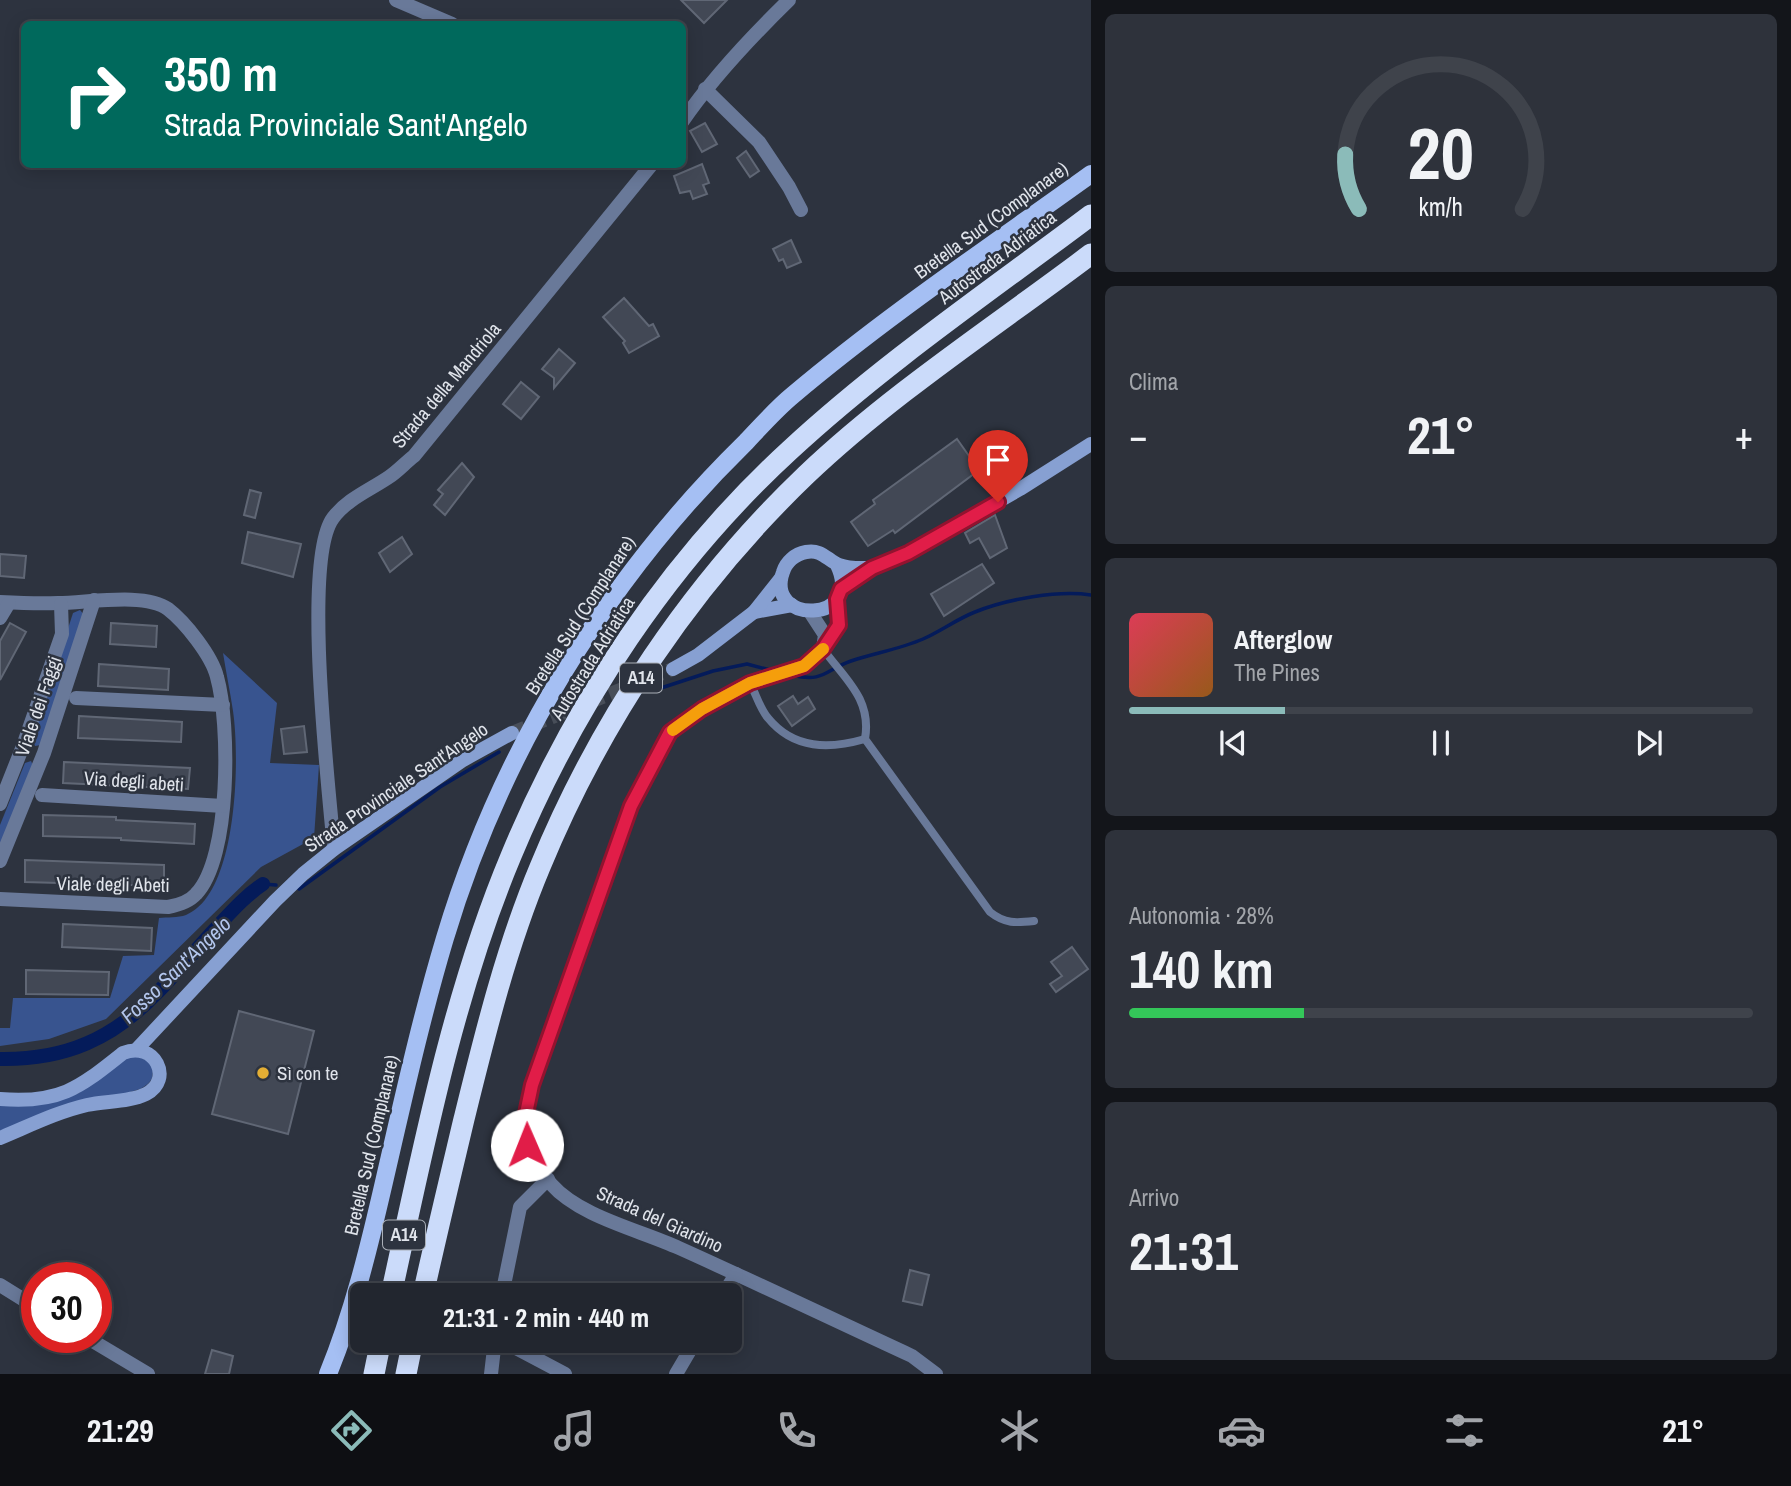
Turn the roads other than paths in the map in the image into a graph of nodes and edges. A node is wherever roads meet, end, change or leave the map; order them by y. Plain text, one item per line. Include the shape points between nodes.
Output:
1 (396, 0) edge
2 (789, 0) edge
3 (445, 21) edge
4 (705, 89) junction
5 (686, 116) edge
6 (649, 168) edge
7 (1091, 174) edge
8 (801, 210) dead end
9 (1091, 215) edge
10 (1091, 254) edge
11 (1091, 444) edge
12 (836, 565) junction
13 (872, 568) junction
14 (781, 578) junction
15 (839, 594) junction
16 (94, 600) junction
17 (4, 602) edge
18 (61, 604) junction
19 (792, 605) junction
20 (754, 612) junction
21 (810, 612) junction
22 (0, 618) edge
23 (823, 649) junction
24 (673, 669) tunnel mouth
25 (750, 683) junction
26 (76, 698) dead end
27 (223, 705) junction
28 (512, 733) tunnel mouth
29 (865, 739) junction
30 (42, 795) dead end
31 (0, 804) edge
32 (223, 806) junction
33 (334, 849) junction
34 (0, 861) edge
35 (0, 899) edge
36 (1034, 921) dead end
37 (158, 1027) junction
38 (137, 1049) junction
39 (155, 1058) junction
40 (0, 1099) edge
41 (0, 1138) edge
42 (548, 1179) junction
43 (736, 1274) junction
44 (394, 1283) edge
45 (426, 1283) edge
46 (504, 1283) edge
47 (730, 1283) edge
48 (0, 1285) edge
49 (21, 1298) edge
50 (112, 1353) edge
51 (378, 1353) edge
52 (410, 1353) edge
53 (493, 1353) edge
54 (525, 1353) edge
55 (688, 1353) edge
56 (148, 1374) edge
57 (328, 1374) edge
58 (374, 1374) edge
59 (406, 1374) edge
60 (491, 1374) edge
61 (565, 1374) edge
62 (676, 1374) edge
63 (936, 1374) edge

1 - 3 street
2 - 4 street
4 - 5 street
4 - 8 street via 759,142
6 - 33 street, Strada della Mandriola via 414,456 331,520 320,571 319,640
7 - 57 main road, Bretella Sud (Complanare) via 882,324 791,397 659,535 554,688 504,787 446,933 368,1250
9 - 44 highway, Autostrada Adriatica / A14 via 866,384 789,451 710,532 664,588 601,680 554,764 511,856 480,942 454,1028
10 - 45 highway, A14 via 884,408 807,474 730,555 620,709 563,814 509,951
11 - 13 main road via 908,553
12 - 13 main road
12 - 14 main road via 822,553 804,552 789,561
12 - 15 main road via 842,581
13 - 15 main road
14 - 19 main road
14 - 20 main road
15 - 21 main road via 830,606
15 - 23 street, Strada del Giardino via 839,625
16 - 18 street
16 - 27 street via 152,601 168,609 212,661
16 - 34 street, Viale dei Faggi via 47,744
17 - 18 street
17 - 22 street
18 - 31 street, Viale dei Faggi via 62,634
19 - 20 main road
19 - 21 main road
20 - 24 main road
21 - 23 street via 825,635
23 - 25 street, Strada del Giardino via 804,666
23 - 29 lane via 865,708
25 - 29 lane via 768,718 789,736 816,746
25 - 42 street, Strada del Giardino via 670,732 631,806 532,1085 524,1123 527,1145
26 - 27 street
27 - 32 street, Viale degli Abeti
28 - 33 main road, Strada Provinciale Sant'Angelo via 463,760
29 - 36 lane via 990,912 1013,923
30 - 32 street, Via degli abeti
32 - 35 street, Viale degli Abeti via 207,879 183,903 168,907
33 - 37 main road, Strada Provinciale Sant'Angelo via 275,901
37 - 38 main road, Strada Provinciale Sant'Angelo
37 - 39 main road
38 - 39 main road
38 - 40 main road, Strada Provinciale Sant'Angelo via 123,1052 85,1084 66,1093 34,1100
39 - 41 main road via 159,1077 149,1093 71,1110
42 - 43 street, Strada del Giardino via 573,1201 611,1221
42 - 46 street via 520,1207
43 - 47 street
43 - 63 street, Strada del Giardino via 912,1356
48 - 49 street
50 - 56 street
51 - 58 highway
52 - 59 highway
53 - 60 street
54 - 61 street
55 - 62 street

